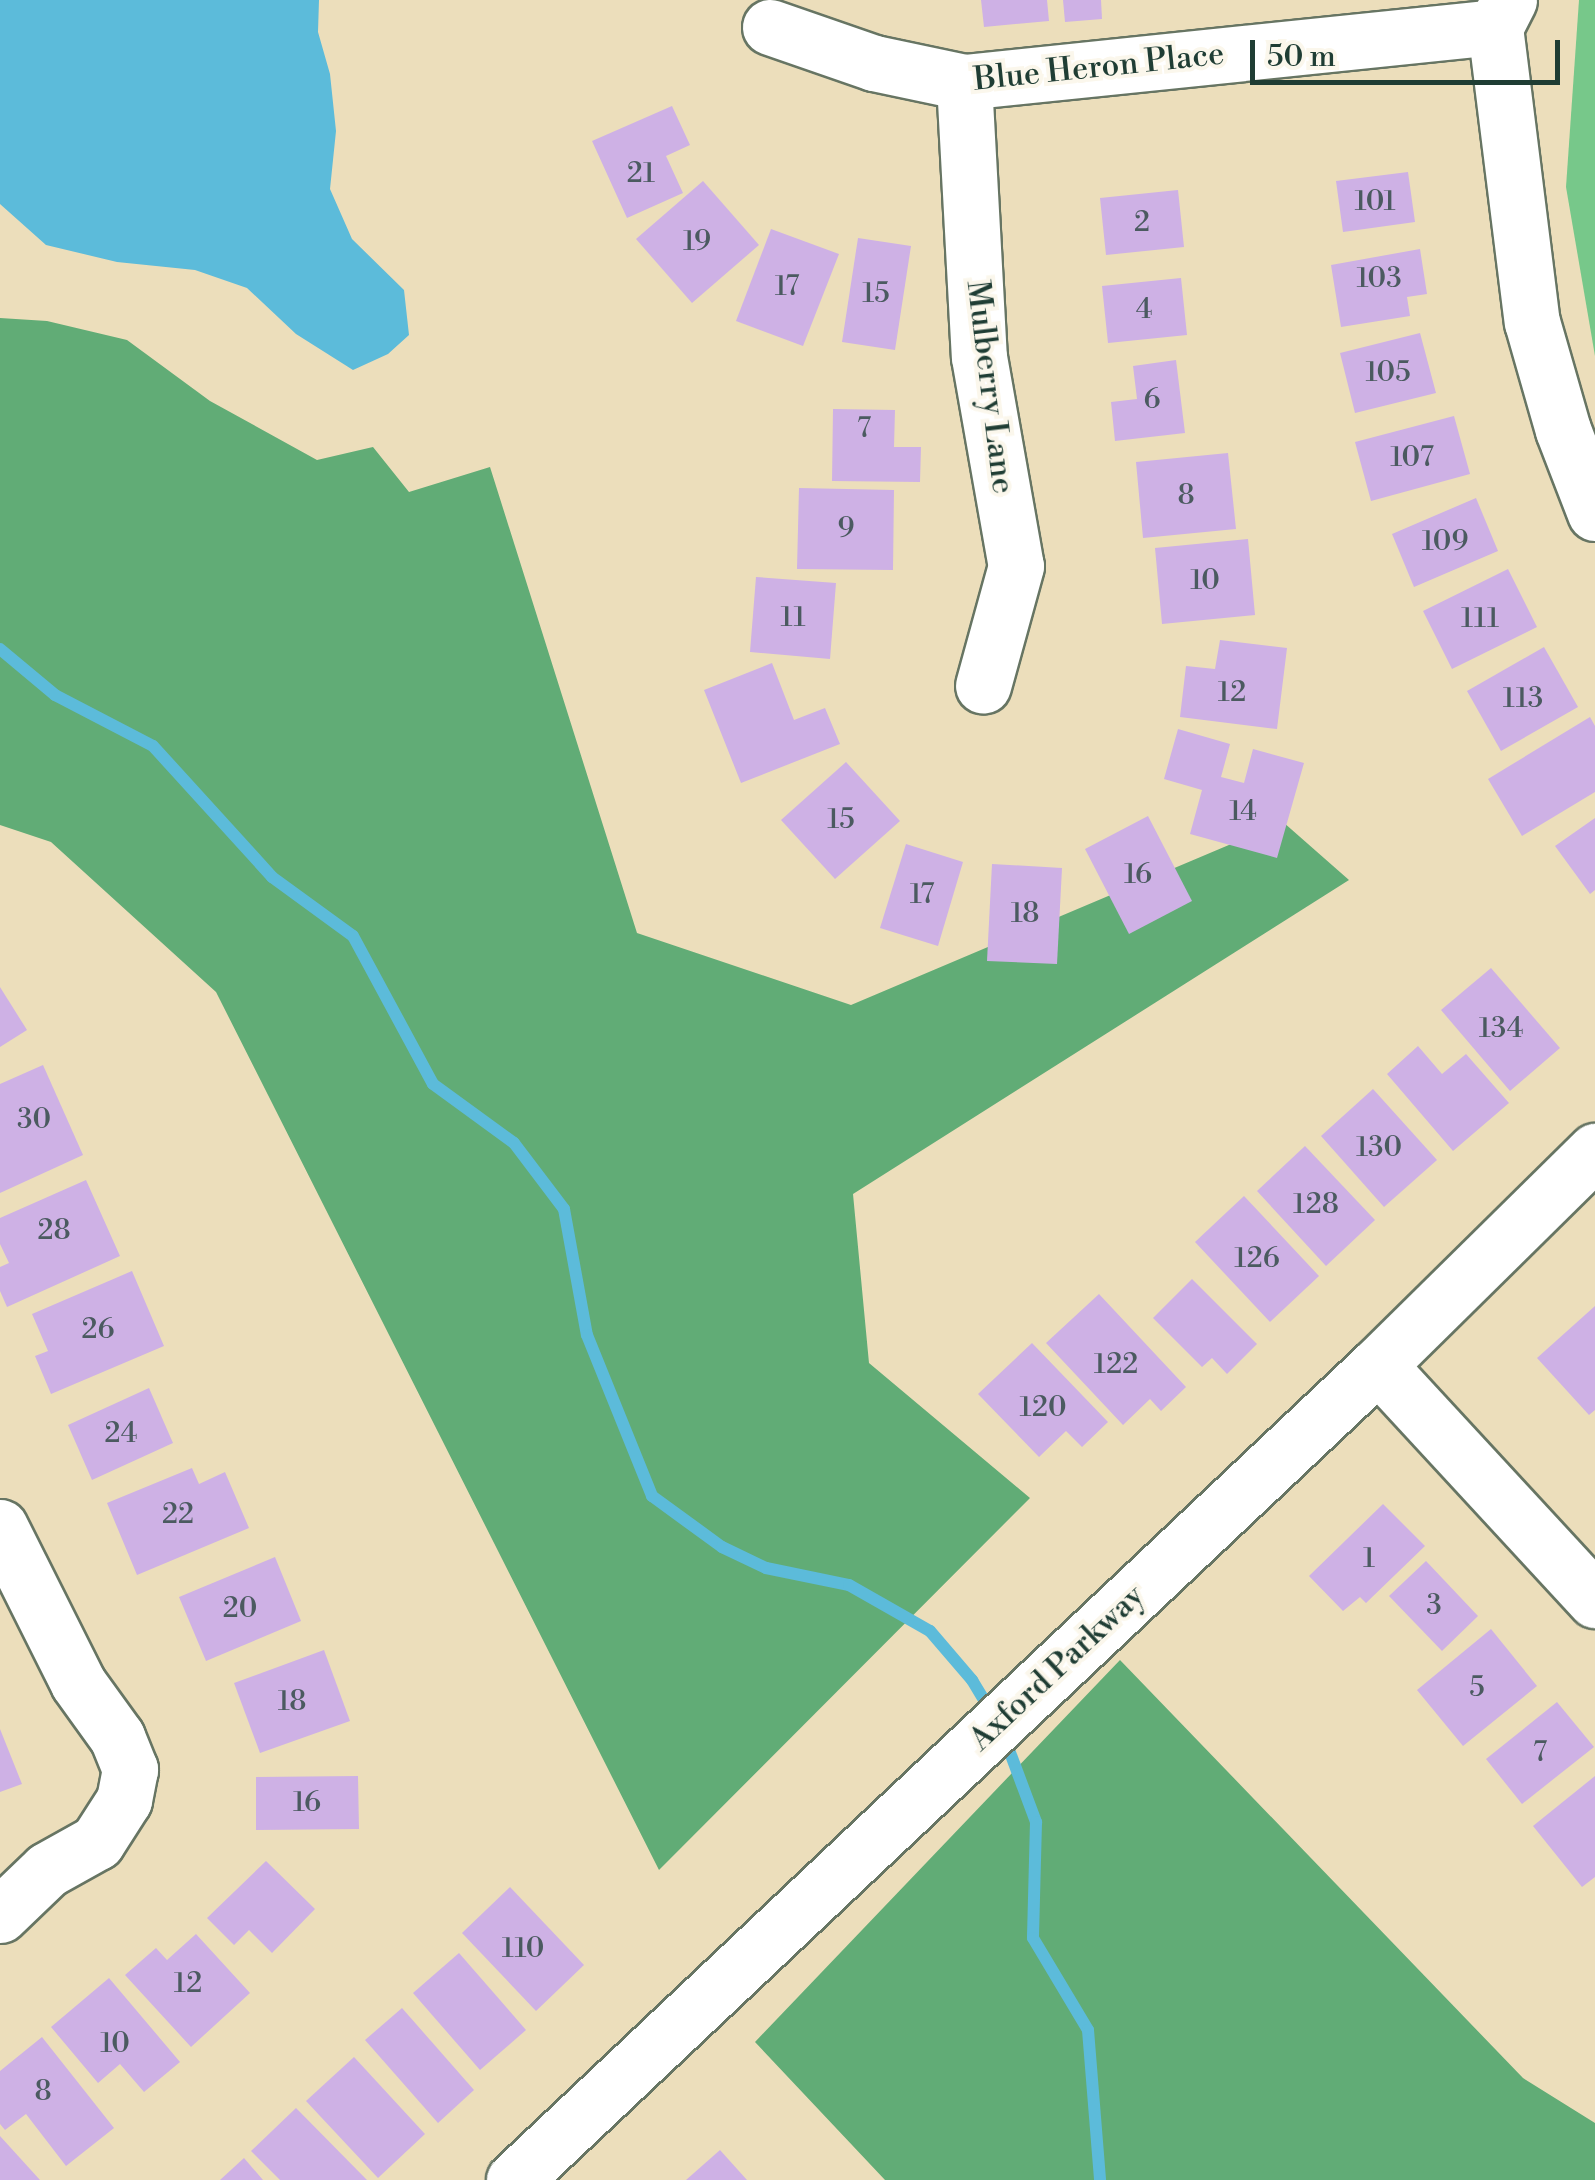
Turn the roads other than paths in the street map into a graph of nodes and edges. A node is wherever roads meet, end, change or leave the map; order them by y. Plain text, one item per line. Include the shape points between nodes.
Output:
1 (1502, 14) edge
2 (770, 27) dead end
3 (964, 82) junction
4 (1595, 513) edge
5 (983, 686) dead end
6 (1595, 1151) edge
7 (1378, 1365) junction
8 (0, 1526) edge
9 (1595, 1600) edge
10 (0, 1915) edge
11 (514, 2180) edge

1 - 3 street, Blue Heron Place
1 - 4 street via 1532,322
2 - 3 street, Blue Heron Place via 874,63
3 - 5 street, Mulberry Lane via 979,357 1016,566
6 - 7 street, Axford Parkway
7 - 9 street
7 - 11 street, Axford Parkway
8 - 10 street via 130,1770 124,1800 97,1842 48,1870

